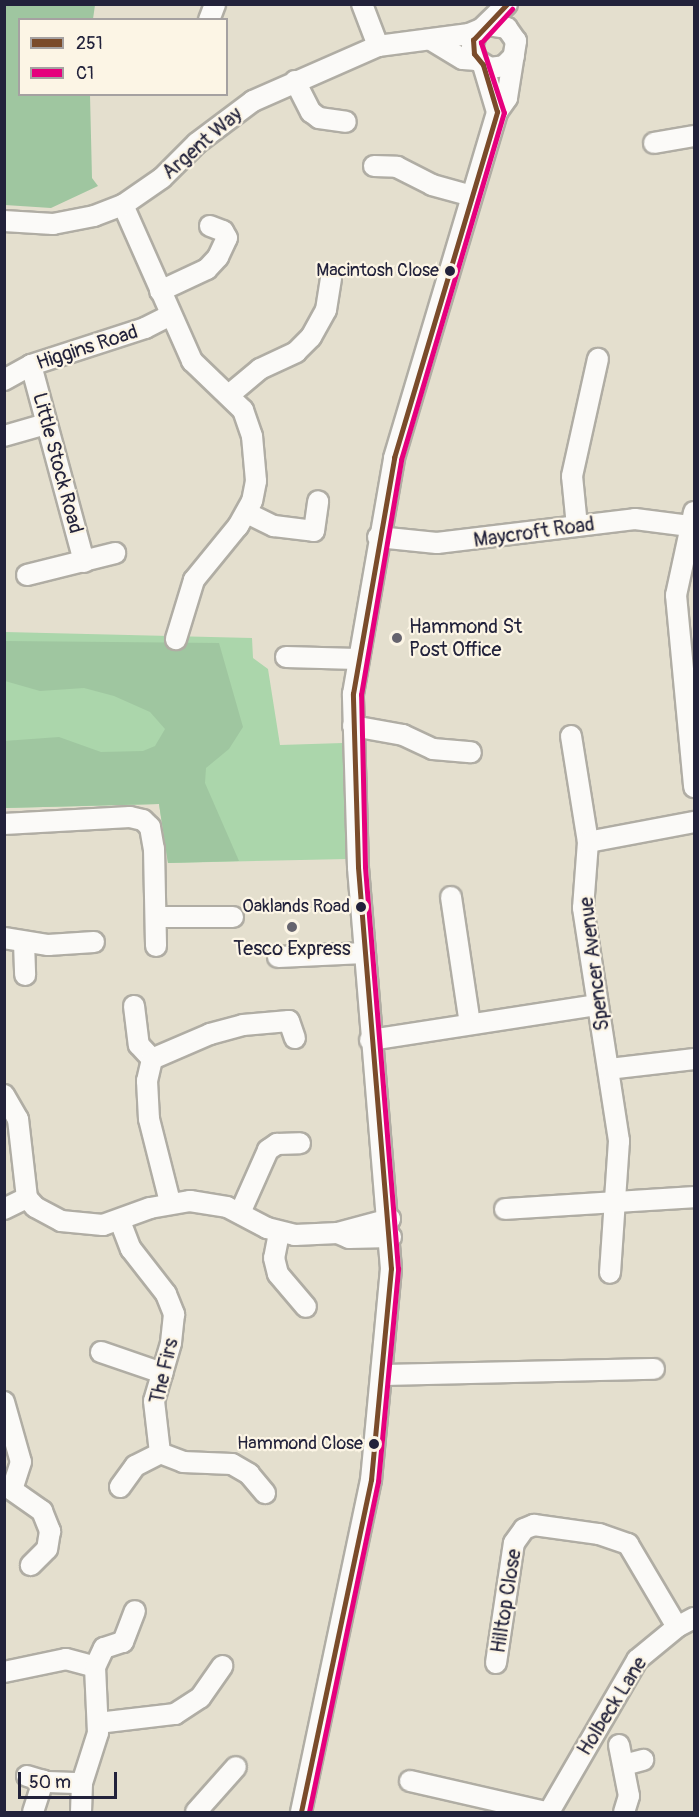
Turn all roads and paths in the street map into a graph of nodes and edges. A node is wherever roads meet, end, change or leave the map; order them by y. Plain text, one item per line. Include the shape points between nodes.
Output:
1 (362, 4) edge
2 (507, 4) edge
3 (518, 4) edge
4 (484, 27) junction
5 (513, 34) junction
6 (431, 40) junction
7 (378, 46) junction
8 (514, 56) junction
9 (480, 63) junction
10 (295, 81) junction
11 (497, 112) junction
12 (346, 122) dead end
13 (694, 136) edge
14 (654, 143) dead end
15 (374, 166) dead end
16 (472, 196) junction
17 (123, 205) junction
18 (4, 221) edge
19 (210, 226) dead end
20 (331, 278) dead end
21 (160, 291) junction
22 (170, 315) junction
23 (598, 360) dead end
24 (32, 365) junction
25 (4, 380) edge
26 (229, 395) junction
27 (46, 424) junction
28 (4, 436) edge
29 (318, 501) dead end
30 (247, 513) junction
31 (692, 519) edge
32 (577, 526) junction
33 (378, 537) junction
34 (115, 553) dead end
35 (689, 556) edge
36 (84, 562) junction
37 (27, 575) dead end
38 (176, 639) dead end
39 (286, 657) dead end
40 (357, 659) junction
41 (353, 726) junction
42 (571, 735) dead end
43 (471, 752) dead end
44 (694, 787) edge
45 (694, 822) edge
46 (4, 824) edge
47 (588, 842) junction
48 (451, 897) dead end
49 (156, 917) junction
50 (233, 917) dead end
51 (4, 938) edge
52 (24, 942) junction
53 (94, 942) dead end
54 (156, 946) dead end
55 (365, 953) junction
56 (278, 957) dead end
57 (26, 975) dead end
58 (597, 1005) junction
59 (134, 1006) dead end
60 (470, 1024) junction
61 (295, 1038) dead end
62 (370, 1040) junction
63 (152, 1059) junction
64 (694, 1059) edge
65 (609, 1069) junction
66 (4, 1095) edge
67 (300, 1143) dead end
68 (694, 1197) edge
69 (27, 1198) junction
70 (616, 1201) junction
71 (170, 1202) junction
72 (4, 1209) edge
73 (505, 1209) dead end
74 (240, 1213) junction
75 (120, 1221) junction
76 (390, 1228) junction
77 (279, 1233) junction
78 (610, 1273) dead end
79 (306, 1307) dead end
80 (101, 1352) dead end
81 (654, 1369) dead end
82 (162, 1373) junction
83 (383, 1375) junction
84 (4, 1402) edge
85 (160, 1452) junction
86 (120, 1487) dead end
87 (265, 1493) dead end
88 (8, 1494) edge
89 (31, 1565) dead end
90 (135, 1611) dead end
91 (686, 1622) edge
92 (496, 1663) dead end
93 (222, 1666) dead end
94 (94, 1667) junction
95 (4, 1672) edge
96 (98, 1723) junction
97 (619, 1745) dead end
98 (236, 1767) dead end
99 (410, 1781) dead end
100 (82, 1783) junction
101 (33, 1812) edge
102 (81, 1812) edge
103 (196, 1812) edge
104 (301, 1812) edge
105 (547, 1812) edge
106 (624, 1812) edge

1 - 7 street
2 - 4 street
3 - 5 street
4 - 5 street via 501,25
4 - 6 street, Argent Way
4 - 9 street via 472,47
5 - 8 street
6 - 7 street, Argent Way via 416,38
6 - 9 street via 462,59
7 - 10 street, Argent Way
8 - 9 street via 504,66
8 - 11 street via 507,98
9 - 11 street
10 - 12 street via 319,118
10 - 17 street, Argent Way via 253,100 197,143 162,178
11 - 16 street
13 - 14 street
15 - 16 street via 396,167 432,184
16 - 33 street via 394,458
17 - 18 street, Argent Way via 94,216 53,224
17 - 21 street
19 - 21 street via 223,231 227,238 218,257 207,269
20 - 26 street via 326,310 311,336 296,352 260,369
21 - 22 street
22 - 24 street, Higgins Road via 145,328
22 - 26 street via 198,370
23 - 32 street via 572,476
24 - 25 street, Higgins Road
24 - 27 street, Little Stock Road
26 - 30 street via 243,410 252,436 256,481
27 - 28 street
27 - 36 street, Little Stock Road
29 - 30 street via 314,531 266,523
30 - 38 street via 194,580
31 - 32 street, Maycroft Road via 635,519
31 - 35 street
32 - 33 street, Maycroft Road via 437,543
33 - 40 street
34 - 36 street
35 - 44 street via 676,595
36 - 37 street
39 - 40 street
40 - 41 street
41 - 43 street via 397,733 433,749
41 - 55 street
42 - 47 street, Spencer Avenue
45 - 47 street
46 - 49 street via 129,817 142,820 150,827 154,849
47 - 58 street, Spencer Avenue via 583,908
48 - 60 street
49 - 50 street
49 - 54 street
51 - 52 street
52 - 53 street
52 - 57 street
55 - 56 street
55 - 62 street
58 - 60 street
58 - 65 street, Spencer Avenue
59 - 63 street via 139,1045
60 - 62 street
61 - 63 street via 289,1021 243,1025 210,1034
62 - 76 street
63 - 71 street via 147,1081 149,1119
64 - 65 street
65 - 70 street, Spencer Avenue via 620,1141
66 - 69 street via 18,1119
67 - 74 street via 277,1144 268,1150
68 - 70 street
69 - 72 street
69 - 75 street via 44,1213 73,1224 104,1226
70 - 73 street
70 - 78 street, Spencer Avenue
71 - 74 street via 203,1202
71 - 75 street
74 - 77 street
75 - 82 street, The Firs via 131,1249 166,1294 172,1308 173,1332
76 - 77 street
76 - 83 street
77 - 79 street via 274,1258 278,1274
80 - 82 street
81 - 83 street
82 - 85 street, The Firs via 154,1401
83 - 104 street via 363,1525
84 - 88 street via 21,1462
85 - 86 street via 135,1466
85 - 87 street via 183,1462 232,1464 249,1474
88 - 89 street via 35,1505 49,1523 47,1549
90 - 94 street via 123,1642 104,1648
91 - 92 street, Hilltop Close via 628,1544 599,1533 534,1525 524,1529 514,1543
91 - 105 street, Holbeck Lane via 637,1660
93 - 96 street via 200,1698 175,1714
94 - 95 street via 66,1659
94 - 96 street
96 - 100 street via 95,1751
97 - 106 street via 634,1762
98 - 103 street
99 - 105 street
100 - 101 street via 35,1778
100 - 102 street

